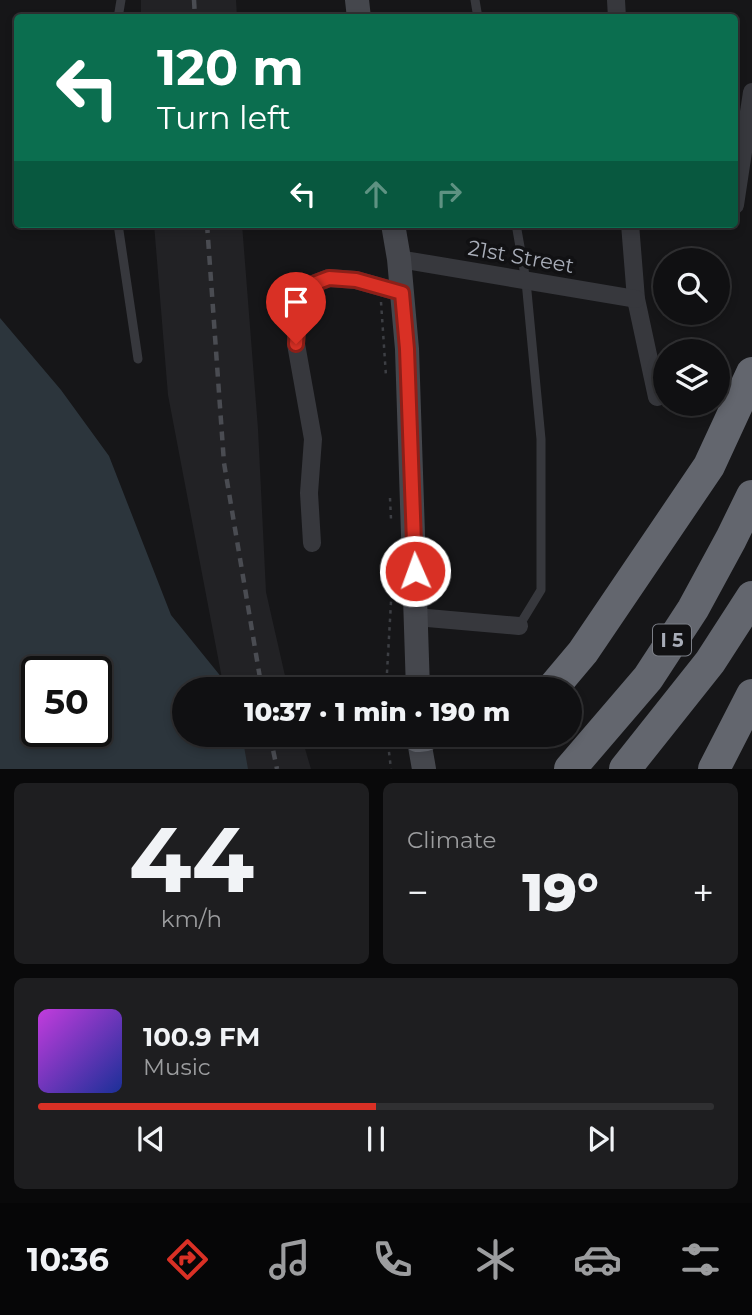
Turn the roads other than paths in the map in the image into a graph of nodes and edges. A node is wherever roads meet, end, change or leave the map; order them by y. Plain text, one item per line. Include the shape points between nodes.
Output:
1 (752, 92) edge
2 (738, 185) edge
3 (119, 228) edge
4 (394, 228) edge
5 (517, 228) edge
6 (630, 228) edge
7 (399, 259) junction
8 (526, 281) junction
9 (391, 290) junction
10 (636, 299) junction
11 (138, 359) dead end
12 (752, 373) edge
13 (653, 378) edge
14 (752, 496) edge
15 (312, 543) dead end
16 (752, 597) edge
17 (416, 617) junction
18 (519, 626) joint
19 (418, 677) edge
20 (562, 677) edge
21 (752, 695) edge
22 (422, 747) edge
23 (424, 769) edge
24 (570, 769) edge
25 (625, 769) edge
26 (714, 769) edge

1 - 2 street
3 - 11 lane
4 - 7 main road
5 - 8 lane
6 - 10 street
7 - 8 street, 21st Street
7 - 9 main road
8 - 10 street, 21st Street
8 - 18 lane via 541,439 541,590
9 - 15 street via 329,278 308,286 298,316 296,344 313,439
9 - 17 main road via 407,349
10 - 13 street
12 - 20 highway via 709,466
14 - 24 highway, I 5 via 732,539 648,678
16 - 25 highway, I 5 via 710,662
17 - 18 street
17 - 19 main road
21 - 26 highway
22 - 23 main road

